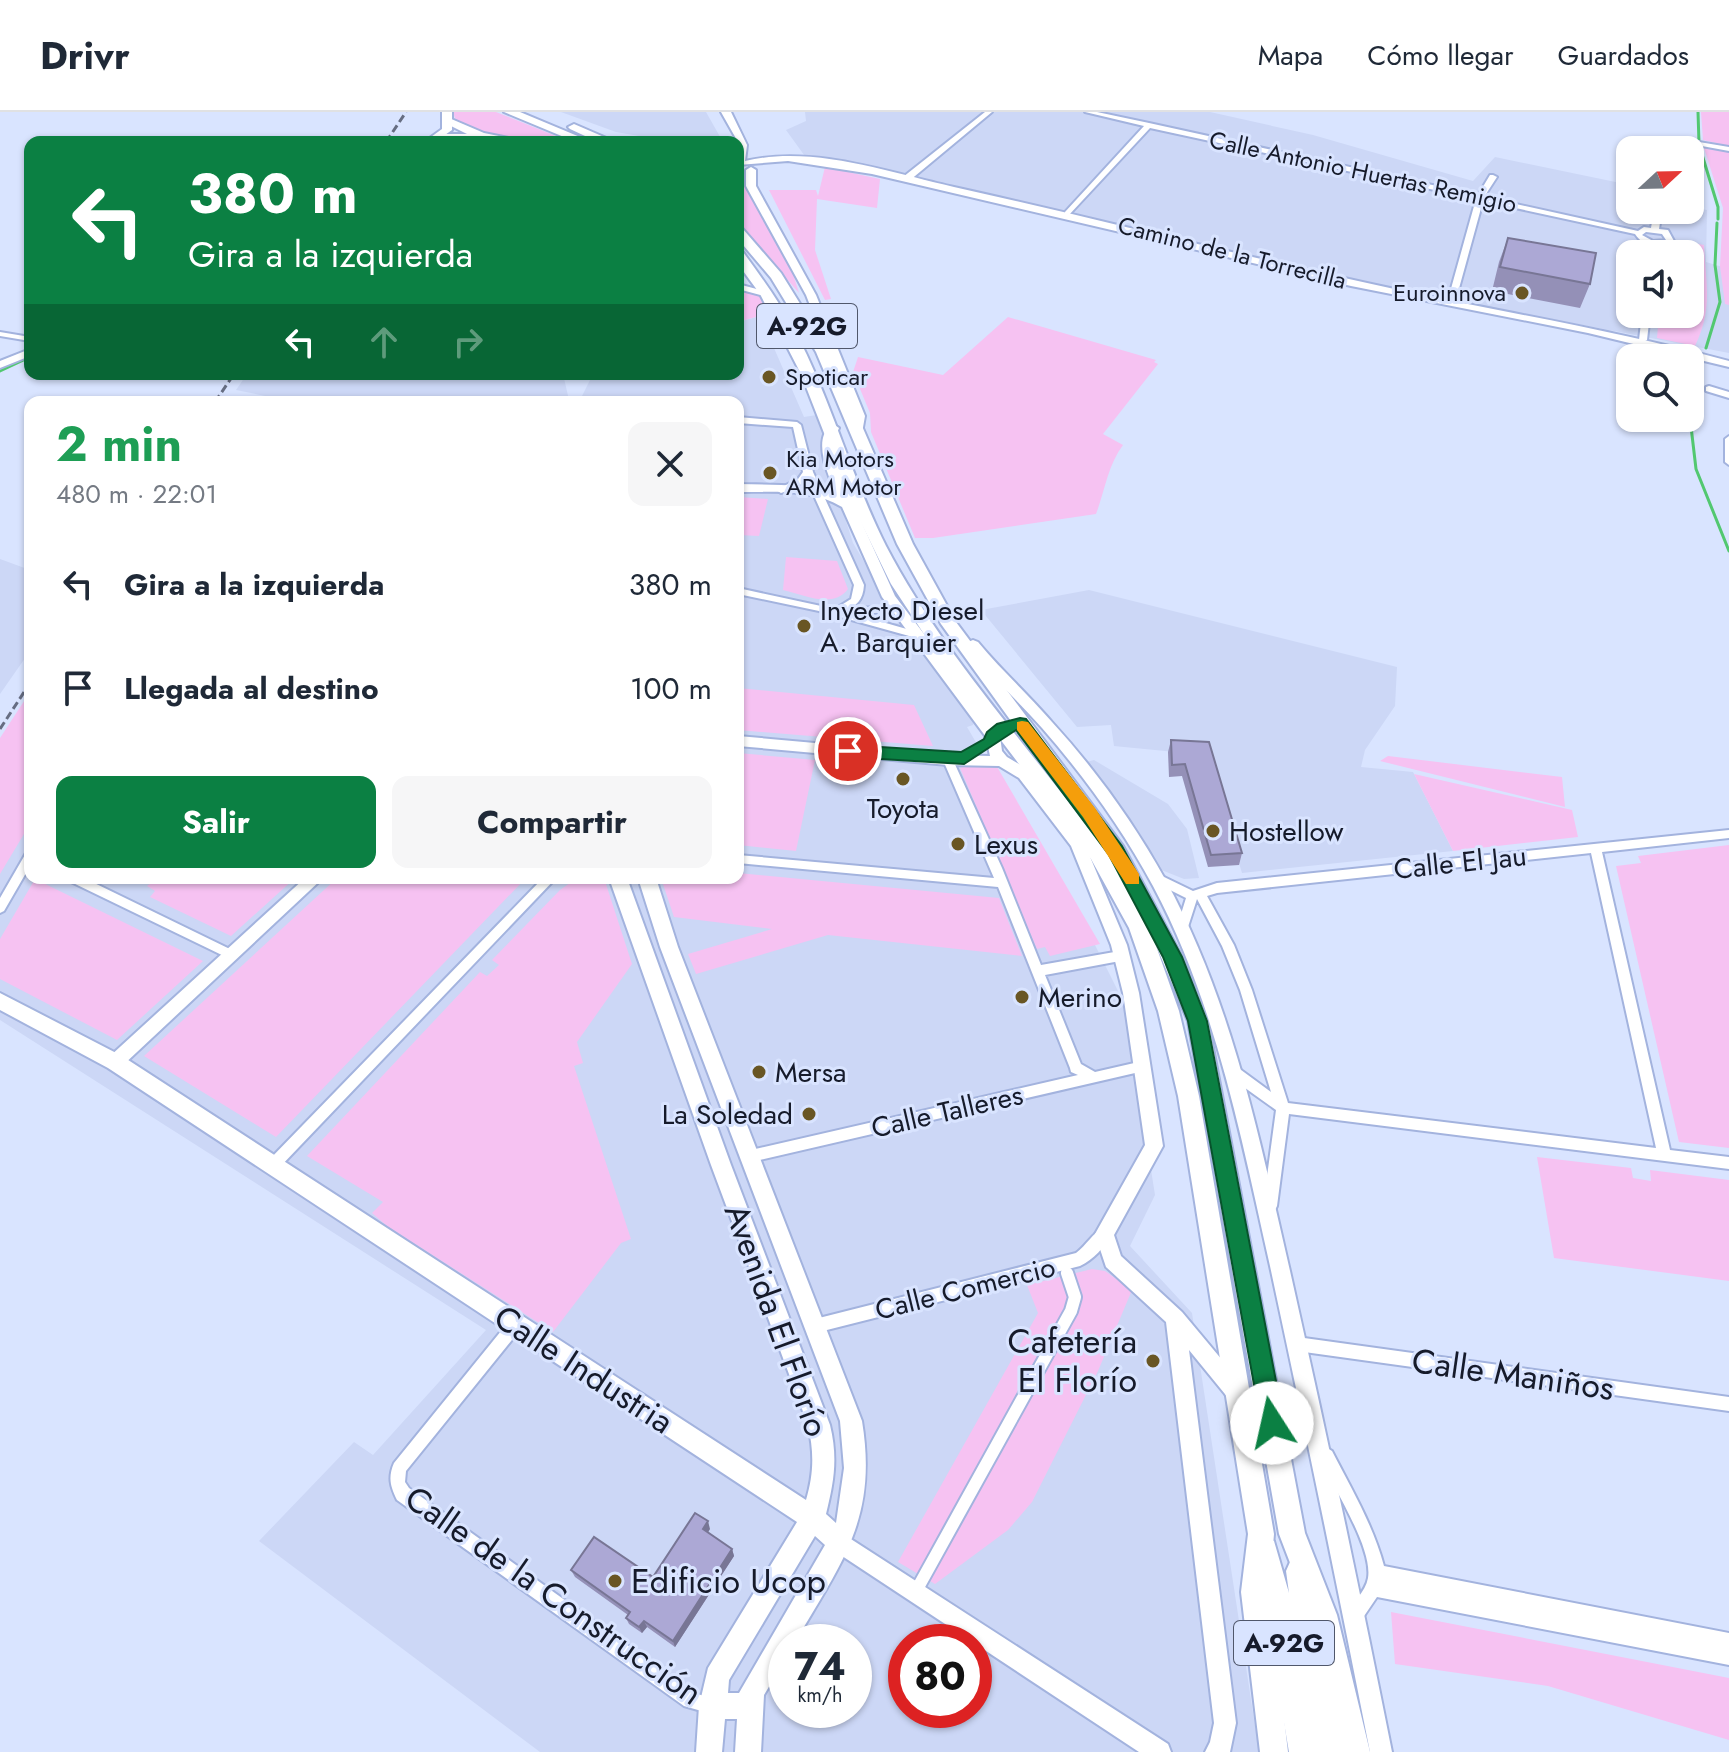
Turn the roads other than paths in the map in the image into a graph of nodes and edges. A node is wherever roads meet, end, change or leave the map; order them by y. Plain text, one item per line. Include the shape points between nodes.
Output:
1 (510, 112) edge
2 (535, 112) edge
3 (718, 112) edge
4 (726, 112) edge
5 (989, 112) edge
6 (1088, 112) edge
7 (448, 116) edge
8 (556, 120) junction
9 (1149, 125) junction
10 (437, 136) edge
11 (487, 136) edge
12 (571, 136) edge
13 (593, 136) edge
14 (603, 136) edge
15 (729, 136) edge
16 (737, 136) edge
17 (1704, 145) edge
18 (1729, 149) edge
19 (744, 151) edge
20 (767, 160) junction
21 (744, 170) edge
22 (744, 172) edge
23 (1493, 177) dead end
24 (906, 179) junction
25 (1480, 198) junction
26 (1068, 214) junction
27 (1656, 224) edge
28 (1655, 229) junction
29 (1639, 233) junction
30 (744, 239) edge
31 (1644, 240) edge
32 (1670, 240) edge
33 (744, 262) edge
34 (750, 269) junction
35 (744, 281) edge
36 (744, 287) edge
37 (768, 295) junction
38 (1451, 303) junction
39 (1644, 328) edge
40 (0, 334) edge
41 (24, 338) edge
42 (1643, 340) junction
43 (24, 355) edge
44 (1729, 362) edge
45 (0, 365) edge
46 (1709, 389) dead end
47 (1729, 395) edge
48 (744, 421) edge
49 (833, 428) junction
50 (858, 431) junction
51 (1729, 439) edge
52 (1729, 462) edge
53 (808, 472) junction
54 (836, 479) junction
55 (744, 488) edge
56 (781, 490) junction
57 (816, 493) junction
58 (846, 504) junction
59 (867, 517) junction
60 (861, 539) junction
61 (744, 592) edge
62 (885, 604) junction
63 (820, 608) junction
64 (840, 609) junction
65 (949, 624) junction
66 (888, 626) junction
67 (920, 636) junction
68 (1043, 723) junction
69 (1002, 732) junction
70 (744, 742) edge
71 (964, 758) junction
72 (1031, 759) junction
73 (948, 760) junction
74 (1046, 801) junction
75 (1069, 816) junction
76 (1729, 834) edge
77 (1595, 847) junction
78 (744, 860) edge
79 (24, 867) edge
80 (1158, 879) junction
81 (1002, 883) junction
82 (85, 884) edge
83 (309, 884) edge
84 (544, 884) edge
85 (620, 884) edge
86 (649, 884) edge
87 (1196, 895) junction
88 (0, 908) edge
89 (1183, 927) junction
90 (232, 955) junction
91 (1120, 956) junction
92 (1037, 971) junction
93 (0, 1001) edge
94 (1211, 1004) junction
95 (1206, 1061) junction
96 (115, 1062) junction
97 (1143, 1066) junction
98 (1232, 1071) junction
99 (1273, 1074) junction
100 (1093, 1077) junction
101 (1255, 1085) junction
102 (1283, 1108) junction
103 (1664, 1155) junction
104 (751, 1156) junction
105 (1729, 1163) edge
106 (273, 1165) junction
107 (721, 1165) junction
108 (1268, 1217) junction
109 (1104, 1234) junction
110 (1067, 1273) dead end
111 (1174, 1317) junction
112 (515, 1325) junction
113 (815, 1326) junction
114 (784, 1335) junction
115 (1297, 1344) junction
116 (1239, 1396) junction
117 (1729, 1404) edge
118 (1317, 1438) junction
119 (813, 1518) junction
120 (1261, 1534) junction
121 (1292, 1534) junction
122 (840, 1543) junction
123 (1375, 1581) junction
124 (916, 1591) junction
125 (1354, 1616) junction
126 (1729, 1641) edge
127 (1729, 1657) edge
128 (712, 1706) junction
129 (750, 1706) junction
130 (709, 1752) edge
131 (748, 1752) edge
132 (1160, 1752) edge
133 (1216, 1752) edge
134 (1274, 1752) edge
135 (1303, 1752) edge
136 (1330, 1752) edge
137 (1356, 1752) edge
138 (1381, 1752) edge

1 - 12 main road
2 - 8 main road
3 - 15 street
4 - 16 street
5 - 24 street
6 - 9 street, Calle Antonio Huertas Remigio
7 - 10 street
7 - 11 main road via 461,129
8 - 13 main road
8 - 14 main road
9 - 25 street, Calle Antonio Huertas Remigio
9 - 26 street
17 - 18 street
19 - 20 street, Camino de la Torrecilla
20 - 21 street
20 - 24 street, Camino de la Torrecilla via 827,163
22 - 50 street via 811,295 859,416
23 - 25 street
24 - 26 street, Camino de la Torrecilla
25 - 29 street, Calle Antonio Huertas Remigio
25 - 38 street
26 - 38 street, Camino de la Torrecilla
27 - 28 street
28 - 29 street
28 - 32 street
29 - 31 street
30 - 50 main road, A-92G via 790,297 823,352
33 - 34 main road, A-92G
34 - 35 street
34 - 37 main road, A-92G
36 - 37 street
37 - 49 main road, A-92G
38 - 42 street, Camino de la Torrecilla
39 - 42 street
40 - 41 street
42 - 44 street, Camino de la Torrecilla
43 - 45 street
46 - 47 street
48 - 53 street via 797,425
49 - 54 street via 827,443
49 - 59 main road, A-92G
50 - 65 main road, A-92G via 905,544
51 - 52 street
53 - 56 street
53 - 57 street
54 - 57 street
54 - 58 street
55 - 56 street
56 - 57 street
57 - 58 street
57 - 64 street via 859,585 854,604
58 - 60 street
59 - 60 street
59 - 69 main road, A-92G via 898,583
60 - 62 street
61 - 63 street
62 - 64 street
62 - 66 street
62 - 67 street
63 - 64 street
63 - 66 street
65 - 68 street
65 - 69 main road, A-92G
66 - 67 street
67 - 69 street
68 - 69 street
68 - 72 street
69 - 71 street
69 - 72 main road, A-92G
69 - 72 street
70 - 73 street
71 - 72 street
71 - 73 street
72 - 74 street via 1024,774
72 - 75 main road, A-92G
72 - 80 street
72 - 95 main road, A-92G via 1116,851 1148,907 1198,1021
73 - 81 street
74 - 75 street
74 - 91 street via 1089,863
75 - 116 main road, A-92G via 1118,887 1170,1010
76 - 77 street, Calle El Jau
77 - 87 street, Calle El Jau via 1217,888
77 - 103 street
78 - 81 street
79 - 88 street
80 - 87 street
80 - 89 street
81 - 92 street
82 - 90 street
83 - 90 street
84 - 106 street
85 - 107 main road, Avenida El Florío
86 - 104 main road, Avenida El Florío
87 - 89 street
87 - 99 street via 1232,956
89 - 94 street
90 - 96 street
91 - 92 street
91 - 97 street
92 - 100 street via 1076,1068
93 - 96 main road, Calle Industria
94 - 95 street
94 - 98 street
95 - 121 main road, A-92G
96 - 106 main road, Calle Industria
97 - 100 street, Calle Talleres
97 - 109 street via 1154,1146
98 - 101 street
98 - 108 street
99 - 101 street
99 - 102 street
100 - 104 street, Calle Talleres
101 - 102 street
102 - 103 street
102 - 108 street
103 - 105 street
104 - 107 main road
104 - 113 main road, Avenida El Florío
106 - 112 main road, Calle Industria
107 - 114 main road, Avenida El Florío
108 - 115 street
109 - 111 street via 1113,1261
109 - 113 street, Calle Comercio via 1080,1259
110 - 124 street via 1075,1297 1071,1311
111 - 116 street
111 - 133 street via 1225,1723
112 - 119 main road, Calle Industria
112 - 128 street, Calle de la Construcción via 399,1468 397,1483 403,1494 690,1700
113 - 114 main road
113 - 122 main road, Avenida El Florío via 851,1421 858,1461 851,1518
114 - 119 main road, Avenida El Florío via 825,1451
115 - 117 street, Calle Maniños
115 - 118 street
116 - 120 main road, A-92G
118 - 123 street via 1357,1514
118 - 125 street
119 - 122 main road, Calle Industria
119 - 128 main road, Avenida El Florío via 717,1677
120 - 134 main road via 1255,1592
120 - 135 main road, A-92G
121 - 136 main road, A-92G
121 - 137 main road via 1333,1638
122 - 124 street, Calle Industria
122 - 129 main road, Avenida El Florío via 752,1692
123 - 125 street
123 - 126 street
123 - 127 street
124 - 132 street, Calle Industria
125 - 138 street
128 - 129 main road
128 - 130 main road, Avenida El Florío
129 - 131 main road, Avenida El Florío

